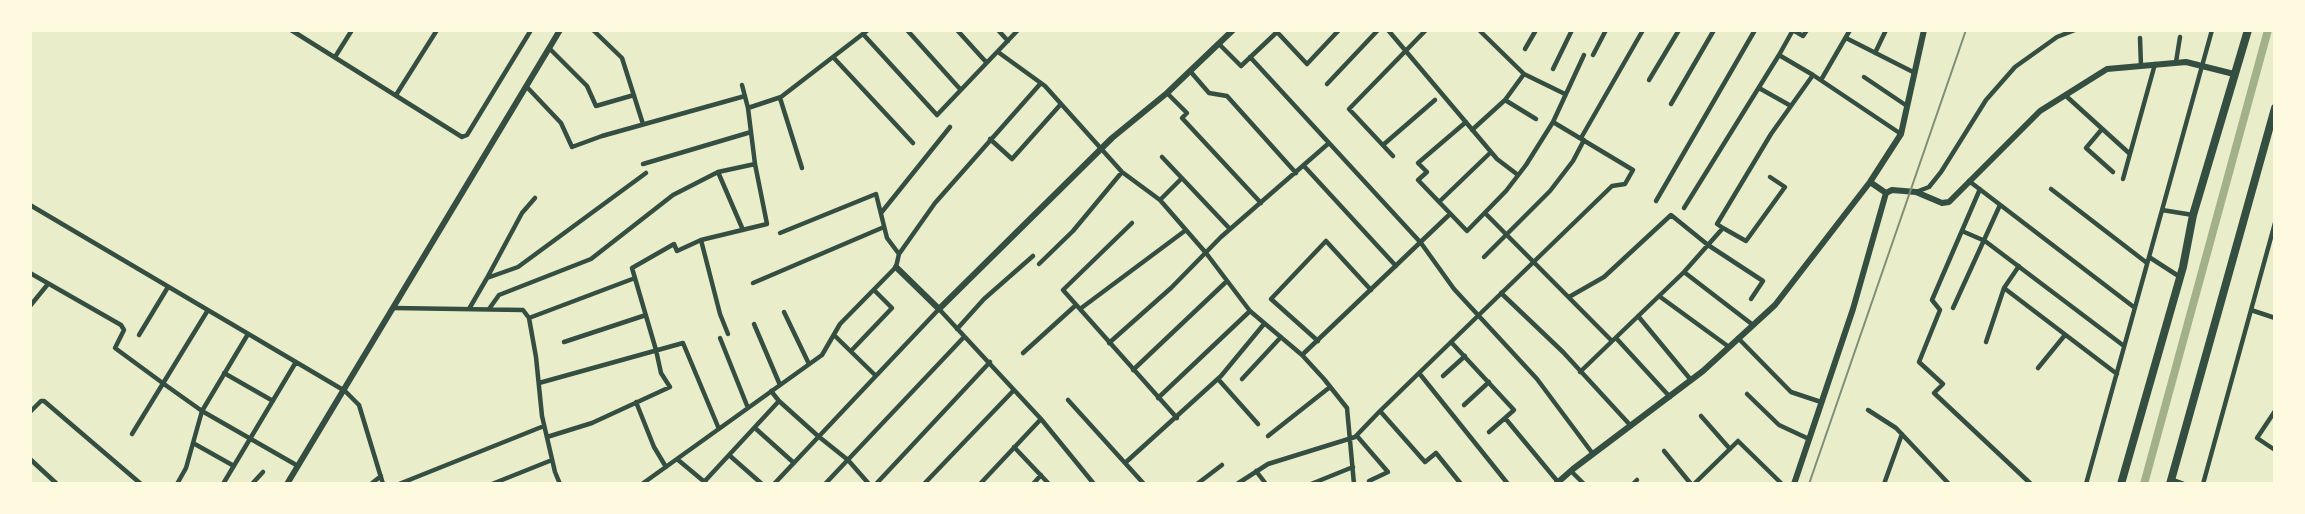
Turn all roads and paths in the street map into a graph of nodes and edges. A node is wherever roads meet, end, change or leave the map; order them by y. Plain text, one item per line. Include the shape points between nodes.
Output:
1 (291, 30) edge
2 (352, 30) edge
3 (437, 30) edge
4 (531, 30) edge
5 (560, 30) edge
6 (593, 30) edge
7 (856, 30) edge
8 (868, 30) edge
9 (907, 30) edge
10 (957, 30) edge
11 (998, 30) edge
12 (1018, 30) edge
13 (1233, 30) edge
14 (1339, 30) edge
15 (1378, 30) edge
16 (1388, 30) edge
17 (1426, 30) edge
18 (1479, 30) edge
19 (1536, 30) edge
20 (1572, 30) edge
21 (1606, 30) edge
22 (1643, 30) edge
23 (1678, 30) edge
24 (1713, 30) edge
25 (1755, 30) edge
26 (1793, 30) edge
27 (1807, 30) edge
28 (1850, 30) edge
29 (1886, 30) edge
30 (1924, 30) edge
31 (2075, 30) edge
32 (2212, 30) edge
33 (2248, 30) edge
34 (1278, 31) edge
35 (862, 35) junction
36 (2180, 36) dead end
37 (1846, 38) junction
38 (2140, 38) dead end
39 (1008, 41) junction
40 (1219, 44) junction
41 (549, 48) junction
42 (1525, 50) dead end
43 (1406, 51) junction
44 (998, 52) junction
45 (1875, 53) junction
46 (1584, 55) dead end
47 (1593, 55) dead end
48 (1779, 55) junction
49 (334, 57) junction
50 (833, 57) junction
51 (1250, 57) junction
52 (986, 62) junction
53 (2176, 62) junction
54 (2155, 64) junction
55 (2203, 64) junction
56 (2141, 66) junction
57 (1553, 69) dead end
58 (1190, 71) junction
59 (1915, 73) junction
60 (1524, 74) junction
61 (2234, 74) junction
62 (1814, 75) junction
63 (1864, 77) dead end
64 (1649, 80) dead end
65 (1821, 80) junction
66 (1041, 82) junction
67 (1327, 84) dead end
68 (742, 85) dead end
69 (526, 86) junction
70 (1759, 88) junction
71 (960, 89) junction
72 (1167, 93) junction
73 (1565, 94) junction
74 (396, 95) junction
75 (634, 95) junction
76 (2065, 95) junction
77 (745, 96) junction
78 (780, 98) junction
79 (1435, 100) dead end
80 (1505, 100) junction
81 (1061, 104) junction
82 (1671, 104) dead end
83 (1791, 106) junction
84 (1907, 106) junction
85 (748, 108) junction
86 (2275, 110) edge
87 (1536, 119) dead end
88 (1466, 122) junction
89 (1552, 122) junction
90 (643, 124) junction
91 (950, 127) dead end
92 (2102, 129) junction
93 (1472, 130) junction
94 (751, 132) junction
95 (1901, 134) junction
96 (990, 139) junction
97 (1583, 139) junction
98 (913, 143) dead end
99 (1329, 143) junction
100 (1383, 145) junction
101 (1100, 150) junction
102 (1491, 152) junction
103 (2130, 154) junction
104 (1393, 156) dead end
105 (1162, 157) dead end
106 (643, 164) dead end
107 (755, 164) junction
108 (1304, 166) junction
109 (802, 168) dead end
110 (718, 172) junction
111 (1122, 172) junction
112 (2113, 172) dead end
113 (646, 173) dead end
114 (1296, 173) junction
115 (1518, 175) junction
116 (1770, 177) dead end
117 (1182, 178) junction
118 (2123, 179) dead end
119 (1969, 181) junction
120 (1870, 182) junction
121 (1980, 189) junction
122 (2051, 189) dead end
123 (1916, 192) junction
124 (1886, 193) junction
125 (534, 198) dead end
126 (1160, 200) junction
127 (1656, 201) dead end
128 (1438, 202) junction
129 (1261, 203) junction
130 (2000, 204) junction
131 (30, 205) edge
132 (1684, 208) dead end
133 (2162, 210) junction
134 (881, 213) junction
135 (1485, 213) junction
136 (1450, 214) junction
137 (2193, 215) junction
138 (1132, 223) dead end
139 (2275, 223) edge
140 (884, 227) junction
141 (1724, 228) junction
142 (1230, 229) junction
143 (743, 230) junction
144 (1186, 230) junction
145 (1962, 231) junction
146 (780, 233) dead end
147 (1507, 234) junction
148 (701, 240) junction
149 (1984, 240) junction
150 (1421, 243) junction
151 (1708, 245) junction
152 (1206, 253) junction
153 (899, 254) junction
154 (1033, 256) dead end
155 (1484, 257) dead end
156 (2149, 257) junction
157 (1534, 261) junction
158 (2147, 263) junction
159 (1039, 264) dead end
160 (1396, 266) junction
161 (2019, 266) junction
162 (896, 267) junction
163 (1684, 272) junction
164 (30, 273) edge
165 (2180, 277) junction
166 (487, 278) junction
167 (635, 278) junction
168 (1227, 281) junction
169 (753, 283) dead end
170 (48, 284) junction
171 (168, 286) junction
172 (2004, 288) junction
173 (874, 290) junction
174 (1371, 290) junction
175 (1501, 293) junction
176 (1659, 296) junction
177 (1569, 297) junction
178 (1751, 299) dead end
179 (30, 306) edge
180 (1078, 307) junction
181 (394, 308) junction
182 (1953, 308) dead end
183 (2135, 308) junction
184 (469, 309) junction
185 (489, 309) junction
186 (939, 309) junction
187 (208, 310) junction
188 (2251, 310) junction
189 (1250, 311) junction
190 (784, 312) dead end
191 (646, 315) junction
192 (1478, 316) junction
193 (1638, 316) junction
194 (529, 318) junction
195 (2275, 318) edge
196 (754, 324) dead end
197 (1264, 324) junction
198 (1753, 325) junction
199 (957, 329) junction
200 (248, 334) junction
201 (728, 334) dead end
202 (834, 334) junction
203 (139, 335) dead end
204 (2065, 335) junction
205 (964, 337) junction
206 (1281, 337) junction
207 (720, 338) dead end
208 (1738, 338) junction
209 (1614, 340) junction
210 (1318, 341) junction
211 (564, 342) dead end
212 (1451, 342) junction
213 (1986, 342) dead end
214 (1109, 343) junction
215 (2124, 346) junction
216 (1729, 347) junction
217 (656, 350) junction
218 (851, 351) junction
219 (1023, 353) dead end
220 (1302, 355) junction
221 (1465, 356) junction
222 (296, 362) junction
223 (990, 362) junction
224 (809, 364) junction
225 (2038, 369) dead end
226 (1133, 370) junction
227 (1580, 372) junction
228 (224, 373) junction
229 (1419, 373) junction
230 (2117, 374) junction
231 (876, 376) junction
232 (1443, 376) dead end
233 (1218, 379) junction
234 (1242, 379) dead end
235 (1691, 380) junction
236 (1489, 382) junction
237 (539, 383) junction
238 (164, 384) junction
239 (780, 385) junction
240 (1330, 387) junction
241 (345, 390) junction
242 (1014, 390) junction
243 (771, 391) junction
244 (1747, 394) dead end
245 (1670, 397) junction
246 (1158, 398) junction
247 (1068, 400) dead end
248 (273, 401) junction
249 (779, 401) junction
250 (636, 402) junction
251 (1821, 402) junction
252 (1464, 405) dead end
253 (748, 408) junction
254 (1868, 410) dead end
255 (202, 411) junction
256 (1380, 411) junction
257 (2275, 411) edge
258 (30, 412) edge
259 (1701, 416) dead end
260 (1176, 418) junction
261 (1505, 418) junction
262 (1041, 419) junction
263 (1258, 424) dead end
264 (544, 426) junction
265 (1631, 426) junction
266 (754, 428) junction
267 (719, 429) junction
268 (1490, 432) dead end
269 (132, 434) dead end
270 (1902, 434) junction
271 (818, 436) junction
272 (1268, 436) dead end
273 (1356, 436) junction
274 (547, 438) junction
275 (251, 439) junction
276 (1350, 439) junction
277 (1809, 439) junction
278 (193, 443) junction
279 (1014, 447) junction
280 (1730, 449) junction
281 (2275, 450) edge
282 (1664, 451) dead end
283 (1593, 454) junction
284 (729, 455) junction
285 (30, 459) edge
286 (677, 459) junction
287 (552, 460) junction
288 (848, 460) junction
289 (794, 463) junction
290 (1125, 463) junction
291 (1222, 465) dead end
292 (234, 466) junction
293 (298, 466) junction
294 (666, 467) junction
295 (1353, 467) junction
296 (1256, 471) junction
297 (1571, 471) junction
298 (263, 472) dead end
299 (1041, 475) junction
300 (381, 476) junction
301 (1369, 481) dead end
302 (2170, 482) edge
303 (646, 483) edge
304 (705, 483) edge
305 (1557, 483) edge
306 (57, 484) edge
307 (141, 484) edge
308 (177, 484) edge
309 (223, 484) edge
310 (252, 484) edge
311 (287, 484) edge
312 (371, 484) edge
313 (384, 484) edge
314 (399, 484) edge
315 (492, 484) edge
316 (560, 484) edge
317 (762, 484) edge
318 (774, 484) edge
319 (825, 484) edge
320 (869, 484) edge
321 (876, 484) edge
322 (924, 484) edge
323 (980, 484) edge
324 (1033, 484) edge
325 (1049, 484) edge
326 (1094, 484) edge
327 (1144, 484) edge
328 (1197, 484) edge
329 (1237, 484) edge
330 (1266, 484) edge
331 (1311, 484) edge
332 (1354, 484) edge
333 (1461, 484) edge
334 (1508, 484) edge
335 (1584, 484) edge
336 (1693, 484) edge
337 (1782, 484) edge
338 (1794, 484) edge
339 (1884, 484) edge
340 (1949, 484) edge
341 (2031, 484) edge
342 (2086, 484) edge
343 (2121, 484) edge
344 (2182, 484) edge
345 (2203, 484) edge

1 - 49 street
2 - 49 street
3 - 74 street
4 - 74 street via 465,137
5 - 41 street
6 - 75 street via 622,58
7 - 35 street
8 - 35 street
9 - 71 street
10 - 52 street
11 - 39 street
12 - 39 street
13 - 40 street
14 - 34 street via 1307,64
15 - 67 street
16 - 43 street
17 - 43 street
18 - 60 street
19 - 42 street
20 - 57 street
21 - 47 street
22 - 97 street
23 - 64 street
24 - 82 street
25 - 127 street
26 - 27 street via 1803,36
26 - 48 street
28 - 37 street
29 - 45 street
30 - 59 street
31 - 123 street via 2057,37 2015,67 1986,100 1941,172 1929,187
32 - 55 street
33 - 61 highway
34 - 51 street
35 - 50 street
35 - 71 street via 937,115
36 - 53 street
37 - 45 street
37 - 65 street
38 - 56 street
39 - 44 street
40 - 51 street via 1241,66
40 - 58 street
41 - 69 street
41 - 75 street via 587,86 596,106
43 - 88 street
43 - 100 street via 1349,109
44 - 52 street
44 - 66 street
45 - 59 street
46 - 73 street
48 - 62 street
48 - 70 street
49 - 74 street
50 - 78 street
50 - 98 street
51 - 99 street
52 - 71 street
53 - 54 street
53 - 55 street
54 - 56 street
54 - 103 street
55 - 61 street
55 - 133 street
56 - 76 street via 2108,69
58 - 72 street
58 - 114 street via 1209,93 1227,96
59 - 84 street
60 - 73 street
60 - 80 street
61 - 137 highway
62 - 65 street
62 - 83 street
63 - 84 street
65 - 95 street
66 - 81 street
66 - 96 street
68 - 77 street
69 - 90 street via 561,123 572,147
69 - 181 street
70 - 83 street
70 - 132 street
72 - 101 street
72 - 129 street via 1187,113 1182,118
73 - 89 street
75 - 90 street
76 - 92 street
76 - 119 street via 2040,111
77 - 85 street
77 - 90 street
78 - 85 street
78 - 109 street
79 - 100 street
80 - 87 street
80 - 93 street
81 - 96 street via 1012,159
81 - 101 street
83 - 141 street via 1718,224
84 - 95 street
85 - 94 street
86 - 302 highway
88 - 93 street
88 - 128 street via 1418,162 1427,172 1418,180
89 - 97 street
89 - 115 street
91 - 134 street
92 - 103 street
92 - 112 street via 2086,148
93 - 102 street
94 - 106 street
94 - 107 street
95 - 120 street
96 - 153 street via 935,203
97 - 147 street via 1573,161 1550,191
97 - 157 street via 1633,170 1625,184 1612,186
99 - 108 street
99 - 150 street
100 - 104 street
101 - 111 street
101 - 186 street
102 - 115 street
102 - 128 street
103 - 118 street
105 - 117 street
107 - 110 street
107 - 143 street via 767,224
108 - 114 street
108 - 160 street
110 - 143 street
110 - 185 street via 673,195 591,259 499,295
111 - 126 street
111 - 159 street via 1073,231
113 - 166 street via 518,267
114 - 129 street
115 - 135 street
116 - 141 street via 1785,187 1746,241
117 - 126 street
117 - 142 street
119 - 121 street
119 - 123 street via 1949,202
120 - 124 street
120 - 198 street via 1775,305
121 - 130 street
121 - 145 street
122 - 158 street
123 - 124 street
124 - 251 street
125 - 166 street
126 - 144 street
128 - 136 street
129 - 142 street
130 - 149 street
130 - 183 street
131 - 171 street
133 - 137 street
133 - 156 street
134 - 140 street
134 - 146 street via 876,194
135 - 136 street via 1467,231
135 - 147 street
136 - 150 street
137 - 165 highway
138 - 180 street via 1063,290
139 - 188 street
140 - 153 street via 886,237
140 - 169 street
141 - 151 street
142 - 152 street
143 - 148 street
144 - 152 street
144 - 180 street
145 - 149 street
145 - 341 street via 1932,300 1941,310 1919,362 1943,384 1934,393
147 - 155 street
147 - 157 street
148 - 167 street via 677,250 674,244 632,268
148 - 201 street
149 - 161 street
149 - 182 street
150 - 160 street
150 - 192 street
151 - 163 street
151 - 177 street via 1671,215 1604,277
151 - 178 street via 1763,281
152 - 168 street
152 - 214 street
153 - 162 street
154 - 199 street
156 - 158 street
156 - 165 street
157 - 175 street
157 - 177 street
158 - 183 street
160 - 174 street
161 - 172 street
161 - 215 street
162 - 173 street
162 - 186 street
163 - 176 street
163 - 198 street
164 - 170 street
165 - 343 highway
166 - 184 street
167 - 191 street
167 - 194 street
168 - 189 street
168 - 226 street
170 - 179 street
170 - 238 street via 121,325 124,330 115,348
171 - 187 street
171 - 203 street
172 - 204 street
172 - 213 street
173 - 202 street
173 - 218 street via 891,308
174 - 210 street
174 - 210 street via 1326,241 1271,299
175 - 192 street
175 - 227 street
176 - 193 street
176 - 216 street
177 - 209 street
180 - 214 street
180 - 219 street
181 - 184 street
181 - 241 street
183 - 215 street
184 - 185 street
185 - 194 street via 523,310
186 - 199 street
186 - 231 street
187 - 200 street
187 - 238 street
188 - 195 street
188 - 345 street
189 - 197 street
189 - 246 street
190 - 224 street
191 - 211 street
191 - 217 street
192 - 212 street
192 - 283 street via 1537,379
193 - 209 street
193 - 235 street
194 - 237 street
196 - 239 street
197 - 206 street
197 - 233 street
198 - 208 street
199 - 205 street
200 - 222 street
200 - 228 street
202 - 218 street
202 - 224 street via 822,355
204 - 225 street
204 - 230 street
205 - 223 street
205 - 288 street
206 - 220 street
206 - 234 street
207 - 253 street
208 - 216 street
208 - 251 street via 1791,392
209 - 227 street
209 - 245 street
210 - 220 street
212 - 221 street
212 - 229 street
214 - 226 street
215 - 230 street
216 - 235 street
217 - 237 street
217 - 250 street via 661,373 670,387
217 - 267 street via 683,343
218 - 231 street
220 - 240 street
221 - 232 street
221 - 236 street
222 - 241 street
222 - 248 street
223 - 242 street
223 - 321 street
224 - 239 street
226 - 246 street
227 - 265 street
228 - 248 street
228 - 255 street
229 - 256 street
229 - 334 street
230 - 342 street
231 - 271 street
233 - 260 street
233 - 263 street
235 - 245 street
236 - 252 street
236 - 261 street via 1514,410
237 - 264 street
238 - 255 street
238 - 269 street
239 - 243 street
240 - 272 street
240 - 276 street via 1347,408
241 - 293 street
241 - 300 street via 359,405
242 - 262 street
242 - 322 street
243 - 249 street
243 - 253 street
244 - 277 street via 1779,425
245 - 265 street
246 - 260 street
247 - 290 street
248 - 275 street
249 - 266 street
249 - 271 street
250 - 274 street
250 - 294 street
251 - 277 street
253 - 267 street
254 - 270 street
255 - 275 street
255 - 278 street
256 - 273 street
256 - 333 street via 1425,462 1436,453
257 - 281 street via 2257,438
258 - 307 street via 44,401
259 - 280 street
260 - 290 street
261 - 268 street
261 - 305 street
262 - 279 street
262 - 326 street
264 - 274 street
264 - 314 street
265 - 283 street
266 - 284 street
266 - 289 street
267 - 286 street
270 - 339 street
270 - 340 street
271 - 288 street
271 - 289 street
273 - 276 street
273 - 301 street via 1388,472
274 - 287 street
275 - 292 street
275 - 293 street
276 - 295 street
276 - 296 street
277 - 338 street
278 - 292 street
278 - 308 street
279 - 299 street
279 - 323 street
280 - 336 street
280 - 337 street via 1738,441
282 - 336 street
283 - 297 street
284 - 304 street
284 - 317 street
285 - 306 street
286 - 294 street
286 - 304 street
287 - 315 street
287 - 316 street
288 - 319 street
288 - 320 street
289 - 318 street
290 - 327 street
291 - 328 street
292 - 309 street
293 - 311 street
294 - 303 street
295 - 331 street
295 - 332 street
296 - 329 street
296 - 330 street
297 - 305 street
297 - 335 street
298 - 310 street
299 - 324 street
299 - 325 street
300 - 312 street
300 - 313 street
302 - 344 street

